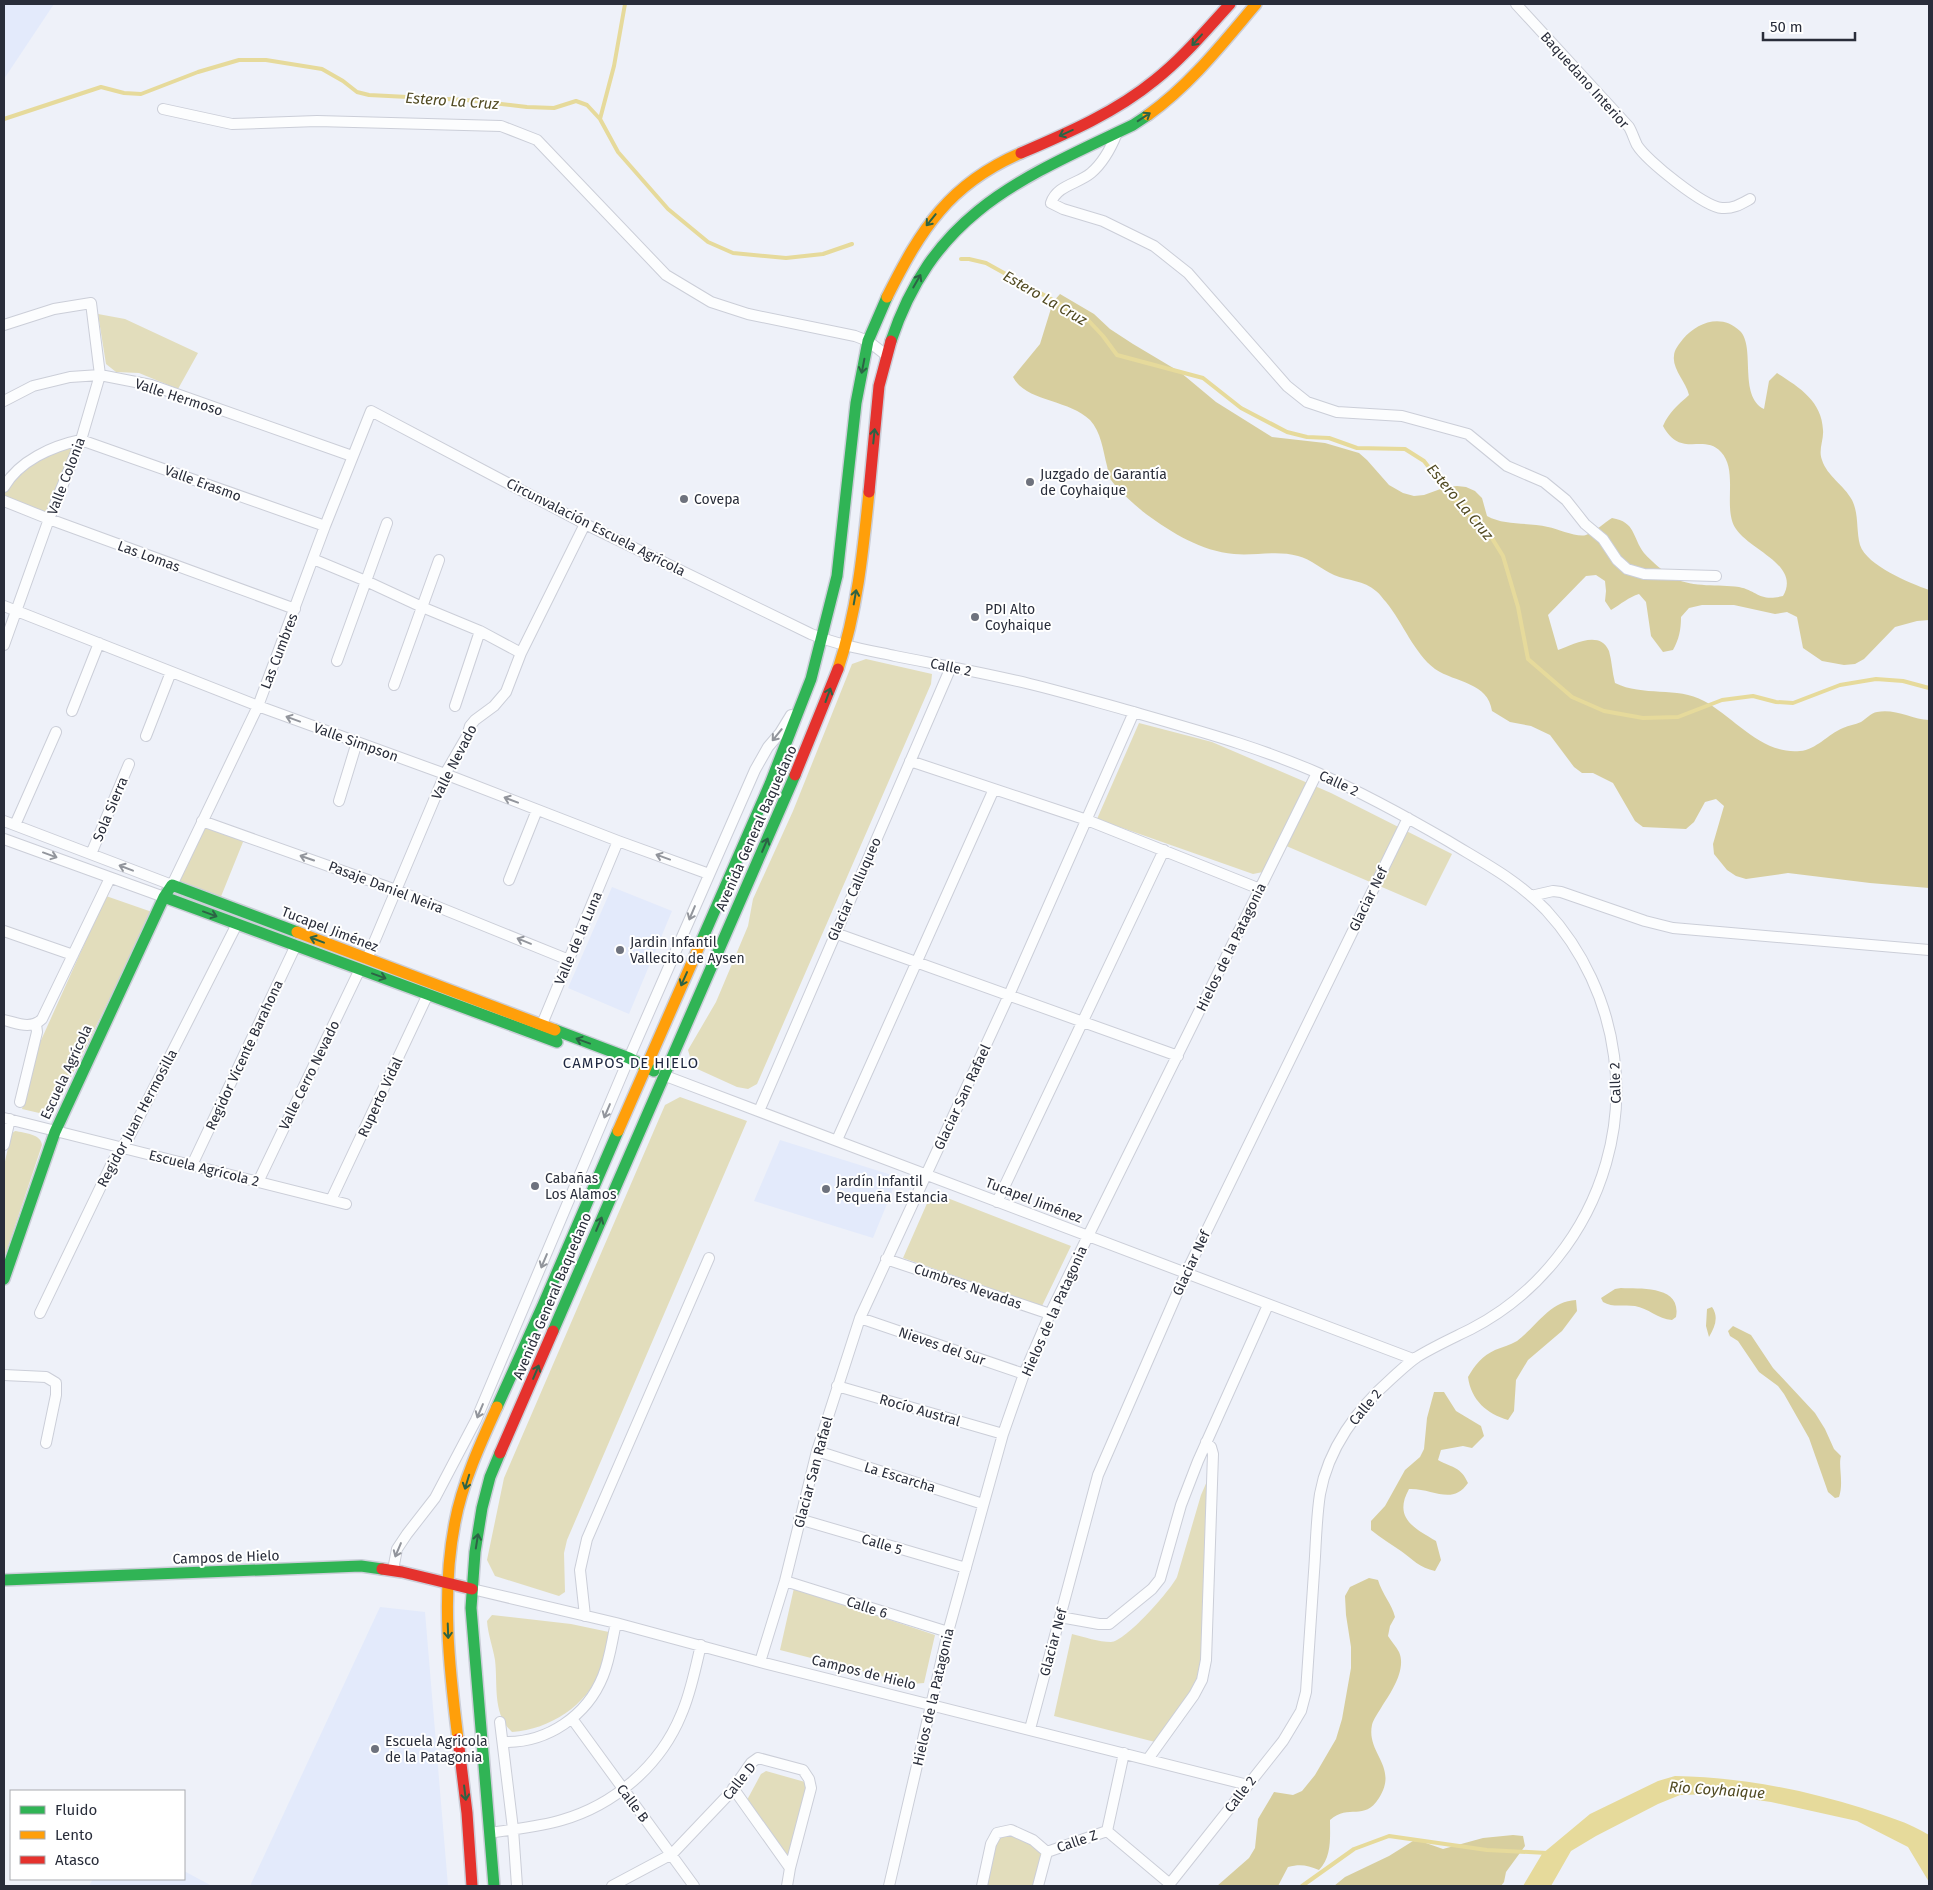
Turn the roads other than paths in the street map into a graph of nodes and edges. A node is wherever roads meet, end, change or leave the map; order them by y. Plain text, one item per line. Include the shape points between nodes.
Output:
1 (1230, 4) edge
2 (1256, 4) edge
3 (1516, 4) edge
4 (163, 109) dead end
5 (1117, 133) junction
6 (1750, 199) dead end
7 (4, 325) edge
8 (868, 341) junction
9 (886, 355) junction
10 (100, 375) junction
11 (4, 401) edge
12 (371, 411) joint
13 (81, 440) junction
14 (352, 456) junction
15 (4, 487) edge
16 (4, 501) edge
17 (49, 520) junction
18 (387, 524) dead end
19 (585, 524) junction
20 (325, 526) junction
21 (313, 559) junction
22 (438, 560) dead end
23 (1716, 576) dead end
24 (366, 581) junction
25 (4, 606) edge
26 (422, 607) junction
27 (295, 609) junction
28 (17, 612) junction
29 (480, 630) junction
30 (823, 639) junction
31 (99, 643) junction
32 (4, 645) edge
33 (845, 645) junction
34 (521, 653) junction
35 (337, 661) dead end
36 (951, 667) junction
37 (172, 672) junction
38 (812, 679) junction
39 (394, 685) dead end
40 (258, 706) junction
41 (454, 706) dead end
42 (72, 711) dead end
43 (1134, 712) junction
44 (56, 732) dead end
45 (146, 736) dead end
46 (357, 742) junction
47 (910, 761) junction
48 (129, 764) dead end
49 (1317, 773) junction
50 (445, 774) junction
51 (994, 789) junction
52 (339, 801) dead end
53 (537, 810) junction
54 (1408, 818) junction
55 (1087, 820) junction
56 (4, 821) edge
57 (202, 821) junction
58 (15, 825) junction
59 (4, 839) edge
60 (618, 841) junction
61 (1164, 850) junction
62 (91, 854) junction
63 (709, 874) junction
64 (110, 878) junction
65 (509, 880) dead end
66 (172, 885) junction
67 (1260, 889) junction
68 (396, 890) junction
69 (1531, 896) junction
70 (164, 898) junction
71 (237, 924) junction
72 (4, 931) edge
73 (835, 933) junction
74 (296, 946) junction
75 (1929, 950) edge
76 (73, 954) junction
77 (367, 959) junction
78 (569, 960) junction
79 (916, 962) junction
80 (360, 969) junction
81 (428, 994) junction
82 (1009, 995) junction
83 (4, 1020) edge
84 (1083, 1022) junction
85 (36, 1024) junction
86 (539, 1030) junction
87 (1178, 1056) junction
88 (627, 1062) junction
89 (645, 1068) junction
90 (663, 1075) junction
91 (20, 1102) dead end
92 (759, 1111) junction
93 (7, 1118) edge
94 (55, 1132) junction
95 (837, 1140) junction
96 (4, 1145) edge
97 (122, 1147) junction
98 (192, 1165) junction
99 (926, 1175) junction
100 (258, 1182) junction
101 (331, 1200) junction
102 (998, 1202) junction
103 (346, 1204) dead end
104 (1088, 1236) junction
105 (709, 1258) dead end
106 (886, 1259) junction
107 (1186, 1273) junction
108 (4, 1279) edge
109 (1268, 1304) junction
110 (40, 1313) dead end
111 (1050, 1314) junction
112 (860, 1318) junction
113 (1414, 1359) junction
114 (1024, 1374) junction
115 (4, 1375) edge
116 (837, 1386) junction
117 (1003, 1434) junction
118 (1206, 1442) junction
119 (46, 1443) dead end
120 (817, 1451) junction
121 (983, 1504) junction
122 (799, 1519) junction
123 (966, 1568) junction
124 (393, 1570) junction
125 (4, 1580) edge
126 (785, 1581) junction
127 (448, 1582) junction
128 (472, 1589) junction
129 (585, 1616) junction
130 (1060, 1618) junction
131 (616, 1623) junction
132 (948, 1632) junction
133 (701, 1645) junction
134 (760, 1662) junction
135 (931, 1705) junction
136 (573, 1720) junction
137 (500, 1722) dead end
138 (1030, 1729) junction
139 (504, 1742) junction
140 (1124, 1753) junction
141 (1148, 1759) junction
142 (1248, 1785) junction
143 (733, 1788) junction
144 (623, 1790) junction
145 (513, 1829) junction
146 (1107, 1831) junction
147 (490, 1832) junction
148 (1048, 1852) junction
149 (672, 1854) junction
150 (790, 1868) junction
151 (1169, 1885) edge
152 (472, 1886) edge
153 (494, 1886) edge
154 (517, 1886) edge
155 (612, 1886) edge
156 (694, 1886) edge
157 (787, 1886) edge
158 (889, 1886) edge
159 (982, 1886) edge
160 (1038, 1886) edge

1 -> 8 main road, Avenida General Baquedano via 1185,53 1130,99 1072,131 1005,160 949,199 928,224 903,265
5 -> 2 main road, Avenida General Baquedano via 1151,113 1180,90
3 - 6 street, Baquedano Interior via 1629,127 1637,145 1668,176 1712,206 1734,208
4 - 8 street via 232,124 317,122 501,126 537,140 666,275 711,302 748,314
9 -> 5 main road, Avenida General Baquedano via 894,329 917,280 960,227 1011,186
5 - 23 street via 1104,161 1090,174 1062,189 1053,197 1051,204 1103,220 1154,246 1188,273 1287,386 1308,402 1337,412 1402,416 1468,434 1507,466 1544,482 1566,500 1627,569 1644,574
7 - 10 street, Valle Colonia via 54,308 91,303
8 - 9 street
8 -> 30 main road, Avenida General Baquedano via 856,403 837,576
33 -> 9 main road, Avenida General Baquedano via 856,598 879,386
10 - 11 street, Valle Hermoso via 70,377 33,386
10 - 13 street, Valle Colonia
10 - 14 street, Valle Hermoso via 151,385
12 - 14 street, Las Cumbres
12 - 19 street, Circunvalación Escuela Agrícola
13 - 15 street via 63,444 36,457 18,470
13 - 17 street, Valle Colonia
13 - 20 street, Valle Erasmo
14 - 20 street, Las Cumbres
16 - 17 street, Las Lomas
17 - 27 street, Las Lomas
17 - 28 street, Valle Colonia
18 - 24 street
19 - 30 street, Circunvalación Escuela Agrícola
19 - 34 street, Valle Nevado
20 - 21 street, Las Cumbres
21 - 24 street
21 - 27 street, Las Cumbres
22 - 26 street
24 - 26 street
24 - 35 street
25 - 28 street, Valle Simpson
26 - 29 street
26 - 39 street
27 - 40 street, Las Cumbres
28 - 31 street, Valle Simpson
28 - 32 street, Valle Colonia
29 - 34 street
29 - 41 street
30 - 33 street, Calle 2
30 - 38 main road, Avenida General Baquedano
31 - 37 street, Valle Simpson
31 - 42 street
33 - 36 street, Calle 2
90 -> 33 main road, Avenida General Baquedano via 809,743
34 - 50 street, Valle Nevado via 501,699 470,726
36 - 43 street, Calle 2
36 - 47 street, Glaciar Calluqueo
37 - 40 street, Valle Simpson
37 - 45 street
38 -> 63 street, Avenida General Baquedano via 755,770
38 -> 89 main road, Avenida General Baquedano via 770,784
46 -> 40 street, Valle Simpson
40 - 57 street, Las Cumbres
43 - 49 street, Calle 2 via 1208,732
43 - 55 street, Glaciar San Rafael
44 - 58 street
46 - 50 street, Valle Simpson
46 - 52 street
47 - 51 street
47 - 73 street, Glaciar Calluqueo
48 - 62 street, Sola Sierra
49 - 54 street, Calle 2
49 - 67 street, Hielos de la Patagonia
53 -> 50 street, Valle Simpson
50 - 68 street, Valle Nevado
51 - 55 street
51 - 79 street
53 - 60 street, Valle Simpson
53 - 65 street
54 - 69 street, Calle 2 via 1497,869
54 - 107 street, Glaciar Nef
55 - 61 street
55 - 82 street, Glaciar San Rafael
56 - 58 street, Tucapel Jiménez
57 - 66 street, Las Cumbres
68 -> 57 street, Pasaje Daniel Neira
58 - 62 street, Tucapel Jiménez
59 -> 64 street, Tucapel Jiménez
63 -> 60 street, Valle Simpson
60 - 78 street, Valle de la Luna
61 - 67 street
61 - 84 street
66 -> 62 street, Tucapel Jiménez
63 -> 88 street, Avenida General Baquedano
64 - 70 street, Tucapel Jiménez
64 - 76 street
66 - 70 main road, Escuela Agrícola
77 -> 66 main road, Tucapel Jiménez
67 - 87 street, Hielos de la Patagonia
68 - 77 street, Valle Nevado
78 -> 68 street, Pasaje Daniel Neira
69 - 75 street via 1561,892 1673,928
69 - 113 street, Calle 2 via 1573,945 1594,983 1606,1017 1616,1089 1614,1127 1608,1156 1583,1219 1544,1274 1491,1317
70 -> 71 main road, Tucapel Jiménez
70 - 94 main road, Escuela Agrícola
71 - 74 main road, Tucapel Jiménez
71 - 97 street, Regidor Juan Hermosilla
72 - 76 street
73 - 79 street
73 - 92 street, Glaciar Calluqueo
74 - 80 main road, Tucapel Jiménez
74 - 98 street, Regidor Vicente Barahona
76 - 85 street via 44,1016
77 - 86 main road, Tucapel Jiménez
78 - 86 street, Valle de la Luna
79 - 82 street
79 - 95 street
80 -> 81 main road, Tucapel Jiménez
80 - 100 street, Valle Cerro Nevado
81 - 86 main road, Tucapel Jiménez
81 - 101 street, Ruperto Vidal
82 - 84 street
82 - 99 street, Glaciar San Rafael
83 - 85 street via 28,1026
84 - 87 street
84 - 102 street
85 - 91 street via 37,1032
86 - 88 main road, Tucapel Jiménez
87 - 104 street, Hielos de la Patagonia
88 - 89 main road, Tucapel Jiménez
88 -> 124 street, Avenida General Baquedano via 476,1420 435,1498 398,1549
89 - 90 main road, Tucapel Jiménez
89 -> 127 main road, Avenida General Baquedano via 472,1465 455,1522
90 - 92 street, Tucapel Jiménez
128 -> 90 main road, Avenida General Baquedano via 482,1508 490,1477
92 - 95 street, Tucapel Jiménez
93 - 94 street, Escuela Agrícola 2
93 - 96 street
94 - 97 street, Escuela Agrícola 2
94 - 108 main road, Escuela Agrícola
95 - 99 street, Tucapel Jiménez
97 - 98 street, Escuela Agrícola 2
97 - 110 street, Regidor Juan Hermosilla
98 - 100 street, Escuela Agrícola 2
99 - 102 street, Tucapel Jiménez
99 - 106 street, Glaciar San Rafael
100 - 101 street, Escuela Agrícola 2
101 - 103 street, Escuela Agrícola 2
102 - 104 street, Tucapel Jiménez
104 - 107 street, Tucapel Jiménez
104 - 111 street, Hielos de la Patagonia
105 - 129 street via 587,1538 580,1570
106 - 111 street, Cumbres Nevadas
106 - 112 street, Glaciar San Rafael
107 - 109 street, Tucapel Jiménez
107 - 130 street, Glaciar Nef via 1098,1475
109 - 113 street, Tucapel Jiménez
109 - 118 street
111 - 114 street, Hielos de la Patagonia
112 - 114 street, Nieves del Sur
112 - 116 street, Glaciar San Rafael
113 - 142 street, Calle 2 via 1363,1406 1342,1436 1331,1461 1320,1493 1304,1702 1283,1741
114 - 117 street, Hielos de la Patagonia
115 - 119 street via 46,1377 56,1382
116 - 117 street, Rocío Austral
116 - 120 street, Glaciar San Rafael
117 - 121 street, Hielos de la Patagonia
118 - 130 street via 1181,1505 1160,1578 1152,1589 1109,1624
118 - 141 street via 1213,1454 1206,1660 1202,1680 1194,1694
120 - 121 street, La Escarcha
120 - 122 street, Glaciar San Rafael
121 - 123 street, Hielos de la Patagonia
122 - 123 street, Calle 5
122 - 126 street, Glaciar San Rafael
123 - 132 street, Hielos de la Patagonia
124 - 125 main road, Campos de Hielo via 350,1566
124 - 127 main road, Campos de Hielo
126 - 132 street, Calle 6
126 - 134 street, Glaciar San Rafael
127 - 128 main road, Campos de Hielo
127 -> 152 main road, Avenida General Baquedano via 450,1666
128 - 129 street, Campos de Hielo
128 - 147 main road, Avenida General Baquedano via 471,1625
129 - 131 street, Campos de Hielo
130 - 138 street, Glaciar Nef
131 - 133 street, Campos de Hielo
131 - 136 street via 603,1676
132 - 135 street, Hielos de la Patagonia
133 - 134 street, Campos de Hielo
133 - 144 street via 688,1699 673,1733 651,1764
134 - 135 street, Campos de Hielo
135 - 138 street, Campos de Hielo
135 - 158 street, Hielos de la Patagonia
136 - 139 street via 546,1734 518,1742
136 - 144 street, Calle B
137 - 139 street
138 - 140 street, Campos de Hielo
139 - 145 street
140 - 141 street, Campos de Hielo
140 - 146 street
141 - 142 street, Campos de Hielo
142 - 151 street, Calle 2
143 - 149 street, Calle D
143 - 150 street
143 - 150 street, Calle D via 751,1762 758,1758 803,1770 811,1788
144 - 145 street via 578,1815
144 - 149 street, Calle B
145 - 147 street
145 - 154 street
146 - 148 street, Calle Z
146 - 151 street
147 - 153 main road, Avenida General Baquedano
148 - 159 street via 1033,1840 1011,1830 997,1833 991,1844
148 - 160 street
149 - 155 street, Calle D
149 - 156 street, Calle B
150 - 157 street, Calle D

